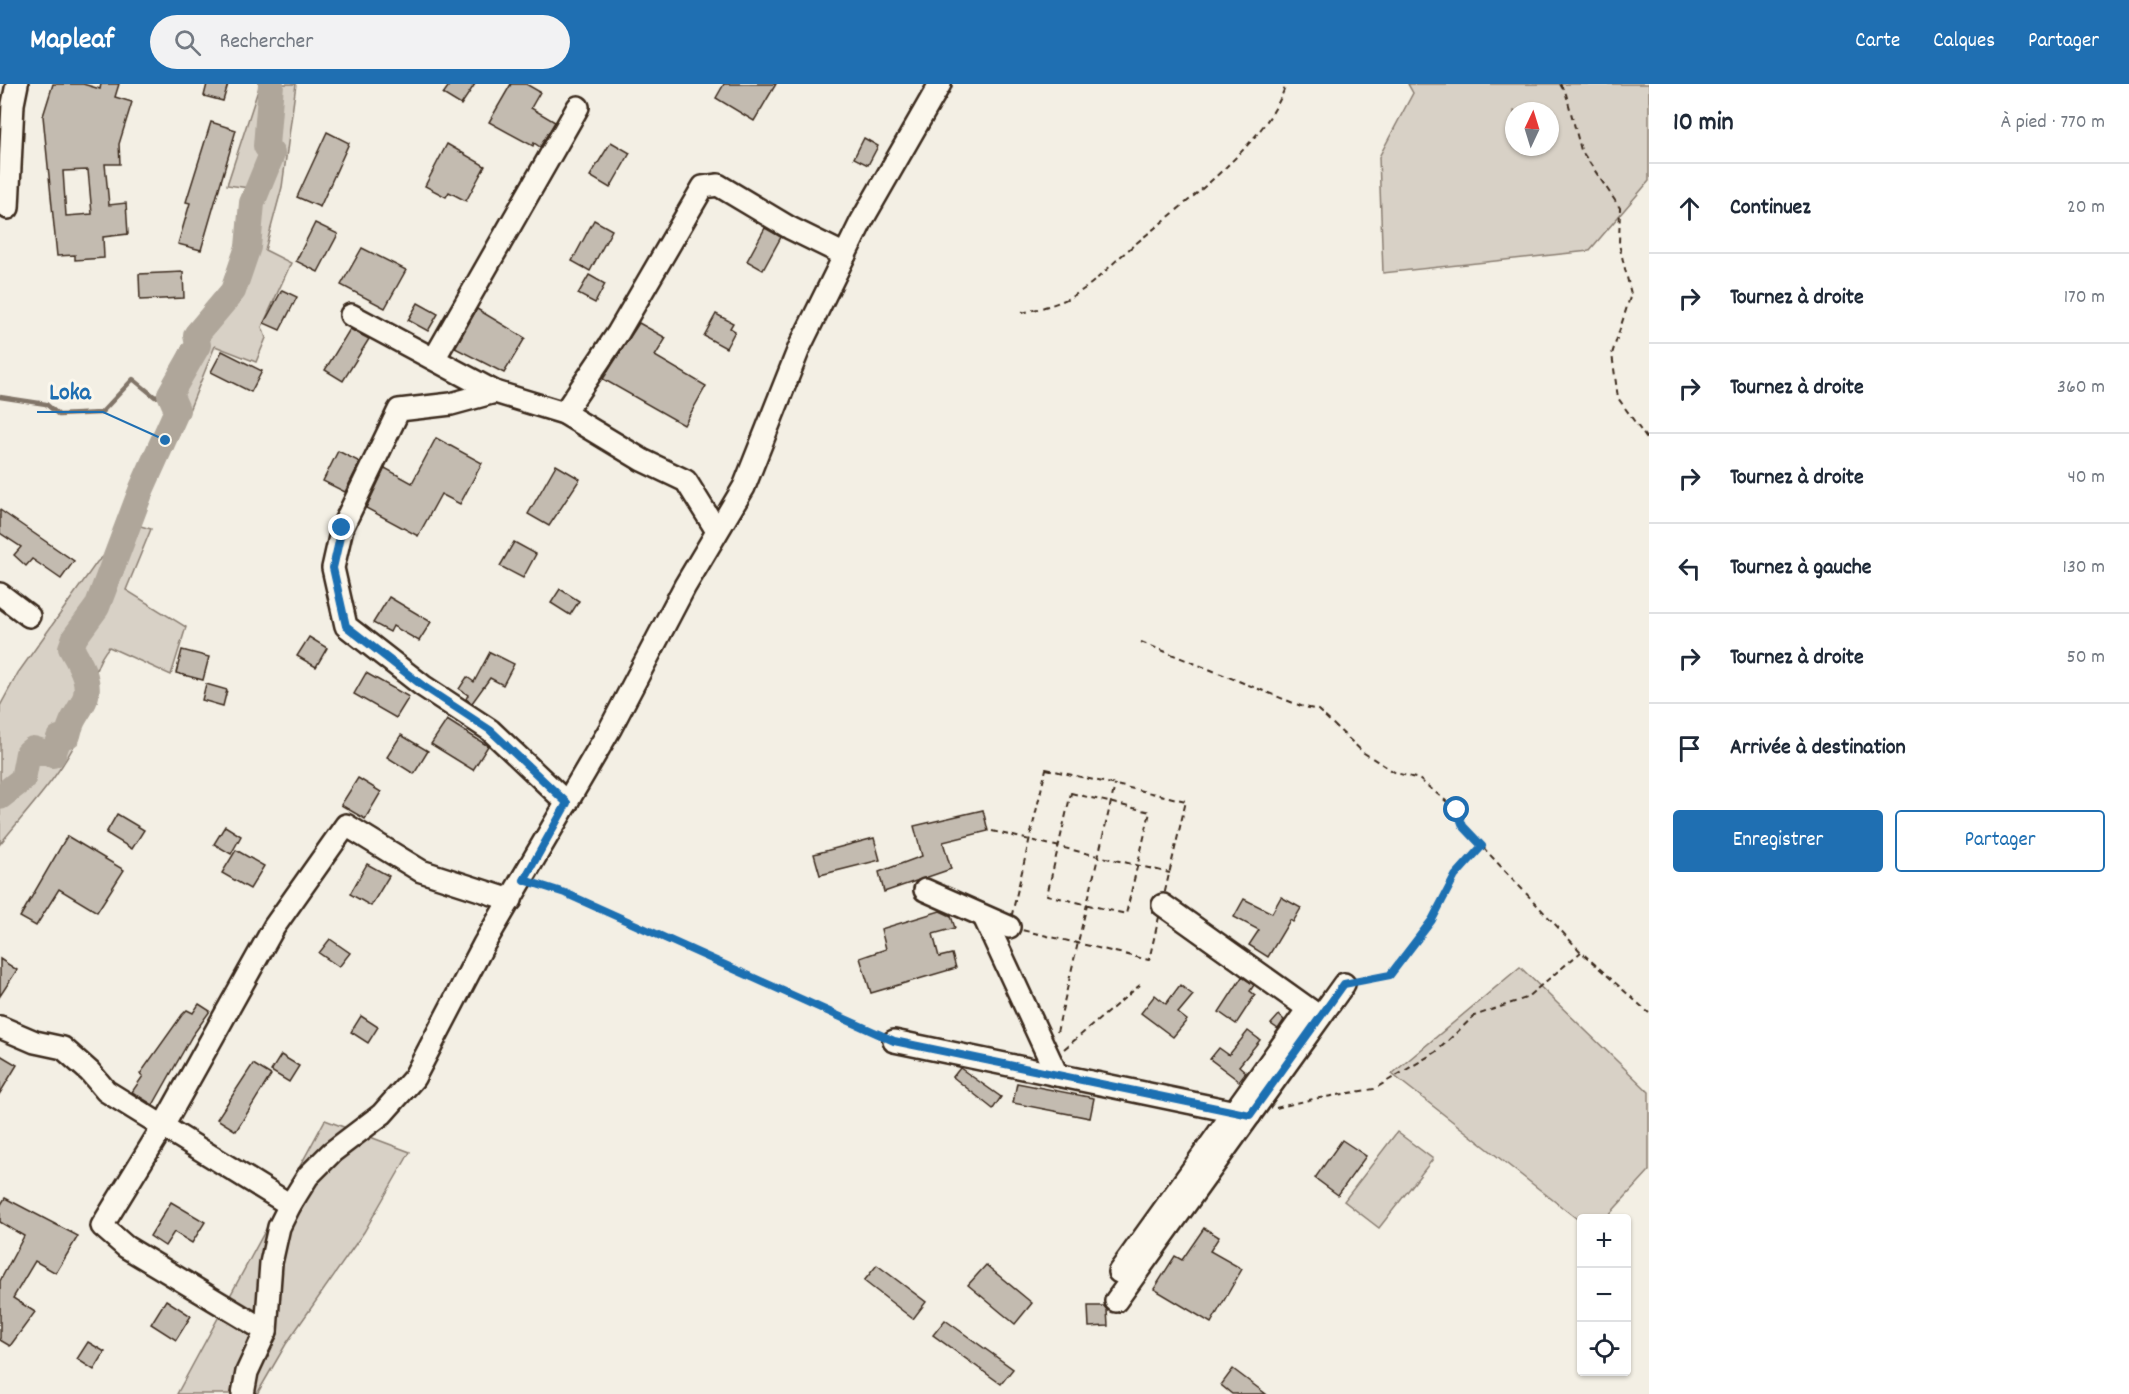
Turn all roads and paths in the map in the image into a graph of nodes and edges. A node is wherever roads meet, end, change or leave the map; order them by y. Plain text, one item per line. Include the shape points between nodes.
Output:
1 (17, 84) edge
2 (940, 84) edge
3 (1286, 84) edge
4 (1560, 84) edge
5 (578, 107) dead end
6 (8, 208) dead end
7 (845, 255) junction
8 (1022, 313) dead end
9 (351, 315) dead end
10 (434, 359) junction
11 (495, 392) junction
12 (564, 412) junction
13 (1649, 442) edge
14 (717, 531) junction
15 (0, 594) edge
16 (29, 616) dead end
17 (1141, 642) dead end
18 (1115, 785) junction
19 (1111, 802) junction
20 (567, 803) junction
21 (992, 831) dead end
22 (1029, 840) junction
23 (1058, 846) junction
24 (1482, 846) junction
25 (1098, 856) junction
26 (1138, 865) junction
27 (1170, 873) junction
28 (524, 880) junction
29 (925, 890) dead end
30 (511, 900) junction
31 (1087, 905) junction
32 (1162, 905) junction
33 (984, 917) junction
34 (1009, 927) junction
35 (1078, 943) junction
36 (1581, 952) junction
37 (1344, 984) joint
38 (1140, 985) dead end
39 (1314, 1013) junction
40 (1649, 1013) edge
41 (0, 1027) edge
42 (894, 1041) joint
43 (1053, 1068) junction
44 (1242, 1113) junction
45 (162, 1128) junction
46 (290, 1205) junction
47 (1119, 1272) dead end
48 (1116, 1301) dead end
49 (266, 1331) junction
50 (243, 1394) edge

1 - 6 street via 12,104
2 - 7 street
3 - 8 path via 1274,114 1257,135 1167,219 1077,293 1053,305
4 - 13 path via 1581,150 1620,208 1619,244 1631,294 1612,354 1618,398
5 - 10 street
7 - 12 street via 718,185 703,187 618,333
7 - 14 street via 800,346 744,487
9 - 10 street
10 - 11 street
11 - 12 street
11 - 20 street via 451,404 399,410 342,528 333,568 346,626 423,686 490,730
12 - 14 street via 587,429 686,481
14 - 20 street
15 - 16 street
17 - 24 path via 1318,710 1364,753 1396,773 1419,779 1457,810 1463,826
18 - 19 path
18 - 22 path via 1046,769
18 - 27 path via 1186,801
19 - 23 path via 1071,793
19 - 25 path
19 - 26 path via 1150,812
20 - 28 street
21 - 22 path
22 - 23 path
22 - 34 path
23 - 25 path
23 - 31 path via 1047,896
24 - 36 path
24 - 37 path via 1455,876 1432,920 1390,975
25 - 26 path
25 - 31 path
26 - 27 path
26 - 31 path via 1126,914
27 - 32 path
28 - 30 street
28 - 42 path via 565,893
29 - 33 street
30 - 45 street via 421,871 346,825 274,927
30 - 46 street via 414,1078 382,1114 308,1176
31 - 35 path
32 - 35 path via 1149,960
32 - 39 street
33 - 34 street
33 - 43 street
34 - 35 path
35 - 43 path
36 - 40 path
36 - 44 path via 1526,998 1474,1016 1436,1052 1374,1089
37 - 39 street
38 - 43 path
39 - 44 street
41 - 45 street via 63,1047 106,1092
42 - 43 street
43 - 44 street
44 - 47 street
44 - 48 street
45 - 46 street
45 - 49 street via 102,1226 126,1247
46 - 49 street via 279,1227 271,1263
49 - 50 street via 247,1372

